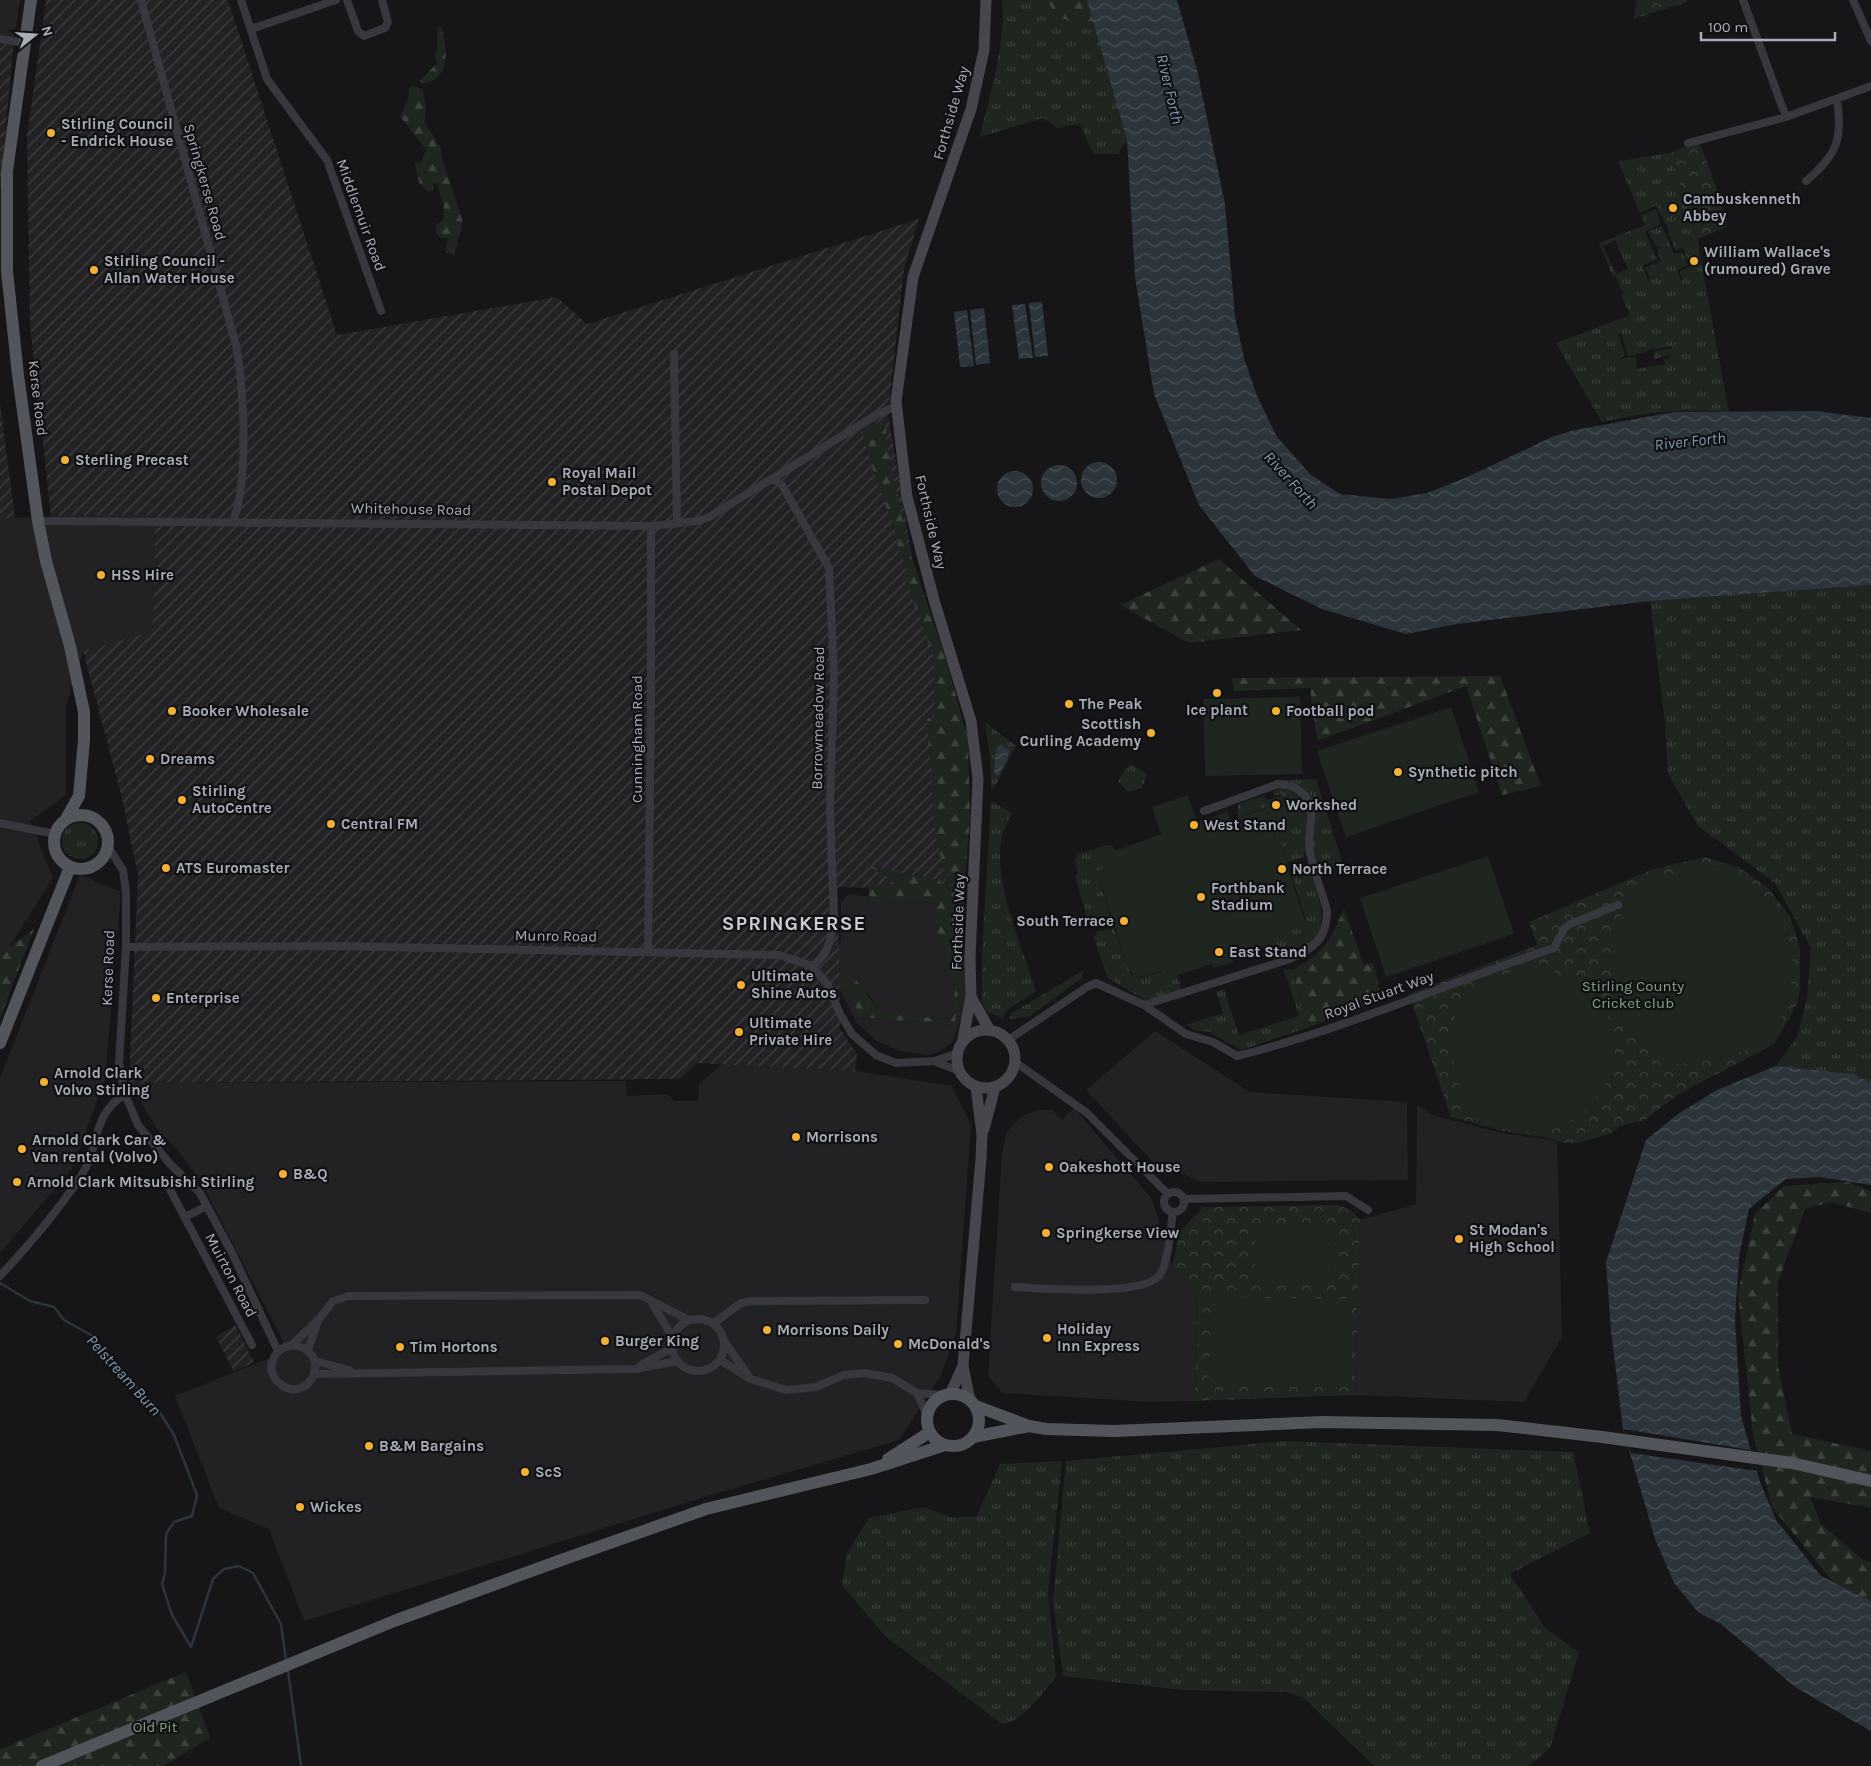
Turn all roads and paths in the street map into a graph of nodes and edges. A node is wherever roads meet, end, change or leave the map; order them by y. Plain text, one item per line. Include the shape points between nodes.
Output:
1 (31, 0) edge
2 (142, 0) edge
3 (242, 0) edge
4 (336, 0) edge
5 (347, 0) edge
6 (382, 0) edge
7 (986, 0) edge
8 (1743, 0) edge
9 (1853, 0) edge
10 (250, 29) junction
11 (0, 39) edge
12 (1871, 41) edge
13 (25, 42) junction
14 (1871, 86) edge
15 (1837, 100) junction
16 (1786, 117) junction
17 (1688, 143) dead end
18 (1806, 181) dead end
19 (381, 311) dead end
20 (674, 354) dead end
21 (897, 406) junction
22 (773, 479) junction
23 (38, 521) junction
24 (233, 521) junction
25 (677, 523) junction
26 (651, 526) junction
27 (79, 796) junction
28 (1204, 811) dead end
29 (94, 818) junction
30 (66, 819) junction
31 (0, 823) edge
32 (55, 834) junction
33 (108, 847) junction
34 (70, 867) junction
35 (1618, 905) dead end
36 (126, 947) junction
37 (648, 951) junction
38 (812, 966) junction
39 (971, 997) junction
40 (1144, 1005) junction
41 (989, 1029) junction
42 (964, 1039) junction
43 (1008, 1040) junction
44 (0, 1043) edge
45 (956, 1054) junction
46 (934, 1061) junction
47 (1015, 1062) junction
48 (959, 1071) junction
49 (976, 1087) junction
50 (995, 1087) junction
51 (125, 1094) junction
52 (982, 1134) junction
53 (165, 1180) dead end
54 (1168, 1194) junction
55 (1184, 1199) junction
56 (207, 1206) junction
57 (1368, 1210) dead end
58 (1172, 1212) junction
59 (185, 1218) junction
60 (0, 1276) edge
61 (1015, 1287) dead end
62 (649, 1299) junction
63 (925, 1300) dead end
64 (319, 1319) junction
65 (689, 1320) junction
66 (714, 1323) junction
67 (673, 1338) junction
68 (724, 1342) junction
69 (293, 1344) junction
70 (252, 1346) dead end
71 (672, 1348) junction
72 (308, 1350) junction
73 (278, 1351) junction
74 (720, 1360) junction
75 (315, 1361) junction
76 (677, 1361) junction
77 (963, 1366) junction
78 (635, 1369) junction
79 (355, 1371) junction
80 (315, 1374) junction
81 (751, 1379) junction
82 (917, 1393) junction
83 (947, 1394) junction
84 (973, 1403) junction
85 (927, 1416) junction
86 (1030, 1426) junction
87 (930, 1432) junction
88 (973, 1437) junction
89 (946, 1445) junction
90 (871, 1469) junction
91 (1871, 1481) edge
92 (55, 1761) junction
93 (33, 1766) edge
94 (42, 1766) edge

1 - 13 main road, Kerse Road
2 - 24 street, Springkerse Road via 234,337 241,376 242,466 239,506
3 - 10 street, Middlemuir Road
4 - 10 street
5 - 6 street via 358,31 364,36 385,28 388,22
7 - 21 street, Forthside Way via 984,50 971,109 913,277
8 - 16 street
9 - 12 street
10 - 19 street, Middlemuir Road via 267,79 328,160
11 - 13 street
13 - 23 main road, Kerse Road via 7,171 7,264
14 - 15 street
15 - 16 street
15 - 18 street via 1841,125 1837,143 1829,159
16 - 17 street
20 - 25 street
21 - 22 street, Whitehouse Road via 878,414
21 - 39 street, Forthside Way via 907,496 934,600 972,721 978,800
22 - 25 street, Whitehouse Road via 710,517
22 - 38 street, Borrowmeadow Road via 782,485 829,568 834,673 830,807 834,924 822,960
23 - 24 street, Whitehouse Road
23 - 27 main road, Kerse Road via 84,712
24 - 26 street, Whitehouse Road
25 - 26 street, Whitehouse Road
26 - 37 street, Cunningham Road
27 - 29 main road
27 - 30 main road, Kerse Road
28 - 40 street via 1278,784 1297,788 1312,811 1310,851 1327,911 1325,927 1318,943 1309,950
29 - 30 main road via 80,815
29 - 33 main road via 106,831
30 - 32 main road
31 - 32 street
32 - 34 main road via 55,850 63,863
33 - 34 main road via 105,855 93,866
33 - 36 street, Kerse Road via 123,870
34 - 44 main road
35 - 40 street, Royal Stuart Way via 1570,924 1554,948 1271,1048 1237,1056 1213,1042 1186,1034
36 - 37 street, Munro Road via 333,946
36 - 51 street, Kerse Road via 119,1063
37 - 38 street, Munro Road via 779,955
38 - 46 street via 828,985 852,1034 876,1055 896,1063
39 - 41 street, Forthside Way
39 - 42 street, Forthside Way
40 - 43 street, Royal Stuart Way via 1096,983
41 - 42 street via 972,1033
41 - 43 street
42 - 45 street
43 - 47 street
45 - 46 street
45 - 48 street
46 - 48 street
47 - 50 street via 1009,1076
47 - 54 street via 1087,1113
48 - 49 street
49 - 50 street
49 - 52 street
50 - 52 street
51 - 56 street, Kerse Road via 138,1125 170,1164 193,1185
51 - 60 street via 105,1109 83,1173 46,1226
52 - 77 street
53 - 59 street, Muirton Road
54 - 55 street via 1176,1192
54 - 58 street via 1164,1205
55 - 57 street via 1346,1196
55 - 58 street via 1182,1209
56 - 59 street
56 - 73 street, Kerse Road
58 - 61 street via 1167,1254 1160,1275 1150,1284 1102,1289
59 - 70 street, Muirton Road
62 - 64 street via 640,1295 349,1296 333,1301
62 - 65 street
62 - 67 street
63 - 66 street via 751,1301 741,1303
64 - 69 street
64 - 72 street
65 - 66 street
65 - 67 street
66 - 68 street
67 - 71 street
68 - 74 street
68 - 81 street
69 - 72 street
69 - 73 street
71 - 76 street
71 - 78 street
72 - 75 street
73 - 80 street via 271,1370 285,1388 300,1388
74 - 76 street via 702,1371 691,1370
74 - 81 street
75 - 79 street
75 - 80 street
76 - 78 street
77 - 83 street
77 - 84 street
78 - 79 street
79 - 80 street
81 - 82 street via 786,1390 816,1387 844,1375 864,1372 892,1378
82 - 83 street
82 - 85 street
83 - 84 main road via 961,1394
83 - 85 main road via 933,1403
84 - 86 main road
84 - 88 main road via 980,1422
85 - 87 main road
86 - 88 main road
86 - 91 main road via 1114,1431 1322,1422 1497,1426 1792,1463
87 - 89 main road
87 - 90 main road
88 - 89 main road via 958,1446
89 - 90 main road
90 - 92 main road via 706,1509 557,1561 394,1621
92 - 93 main road
92 - 94 main road

